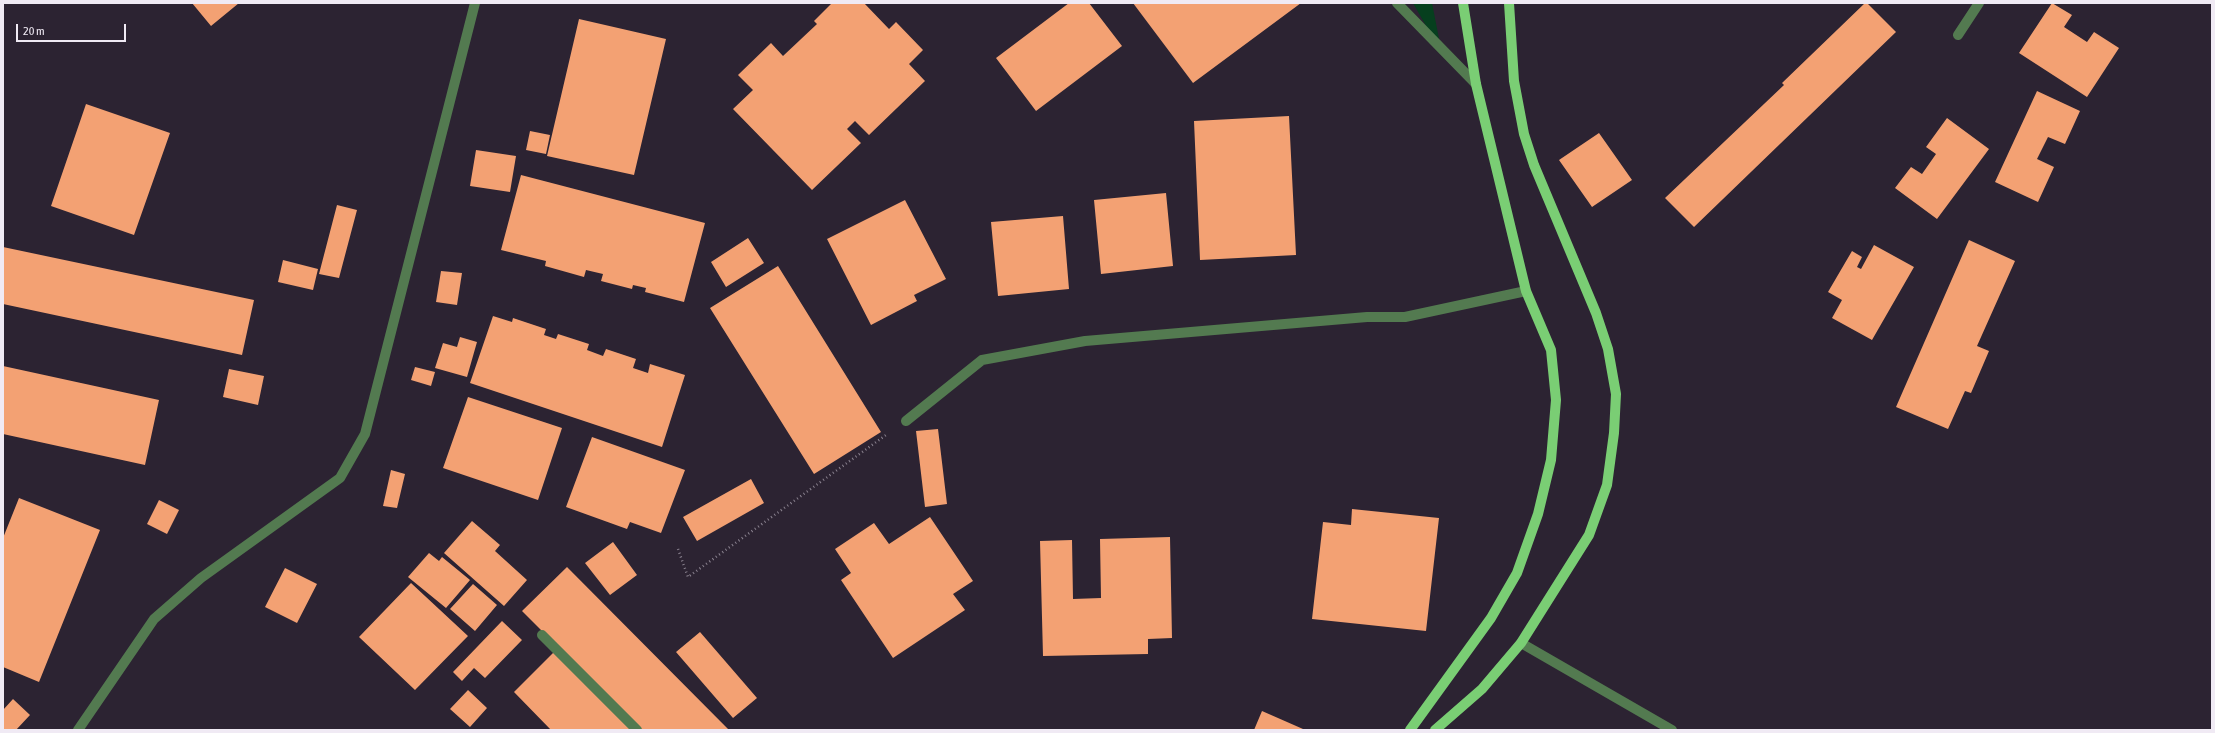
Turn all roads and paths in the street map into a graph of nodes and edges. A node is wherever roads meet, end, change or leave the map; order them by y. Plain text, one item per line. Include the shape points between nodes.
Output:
1 (474, 3) edge
2 (1397, 3) edge
3 (1463, 3) edge
4 (1509, 3) edge
5 (1979, 3) edge
6 (1958, 35) dead end
7 (1476, 84) junction
8 (1526, 291) junction
9 (906, 421) joint
10 (678, 549) dead end
11 (542, 635) dead end
12 (1521, 642) junction
13 (78, 730) edge
14 (637, 730) edge
15 (1410, 730) edge
16 (1435, 730) edge
17 (1672, 730) edge

1 - 13 street via 365,434 340,478 201,578 154,619
2 - 7 street
3 - 7 main road
4 - 12 main road via 1514,81 1524,134 1534,165 1596,313 1608,349 1616,394 1608,485 1589,535
5 - 6 street
7 - 8 main road
8 - 9 street via 1405,316 1085,341 982,360
8 - 15 main road via 1551,350 1556,400 1551,460 1538,514 1517,573 1491,618
9 - 10 path via 688,577
11 - 14 street
12 - 16 main road via 1482,689
12 - 17 street

